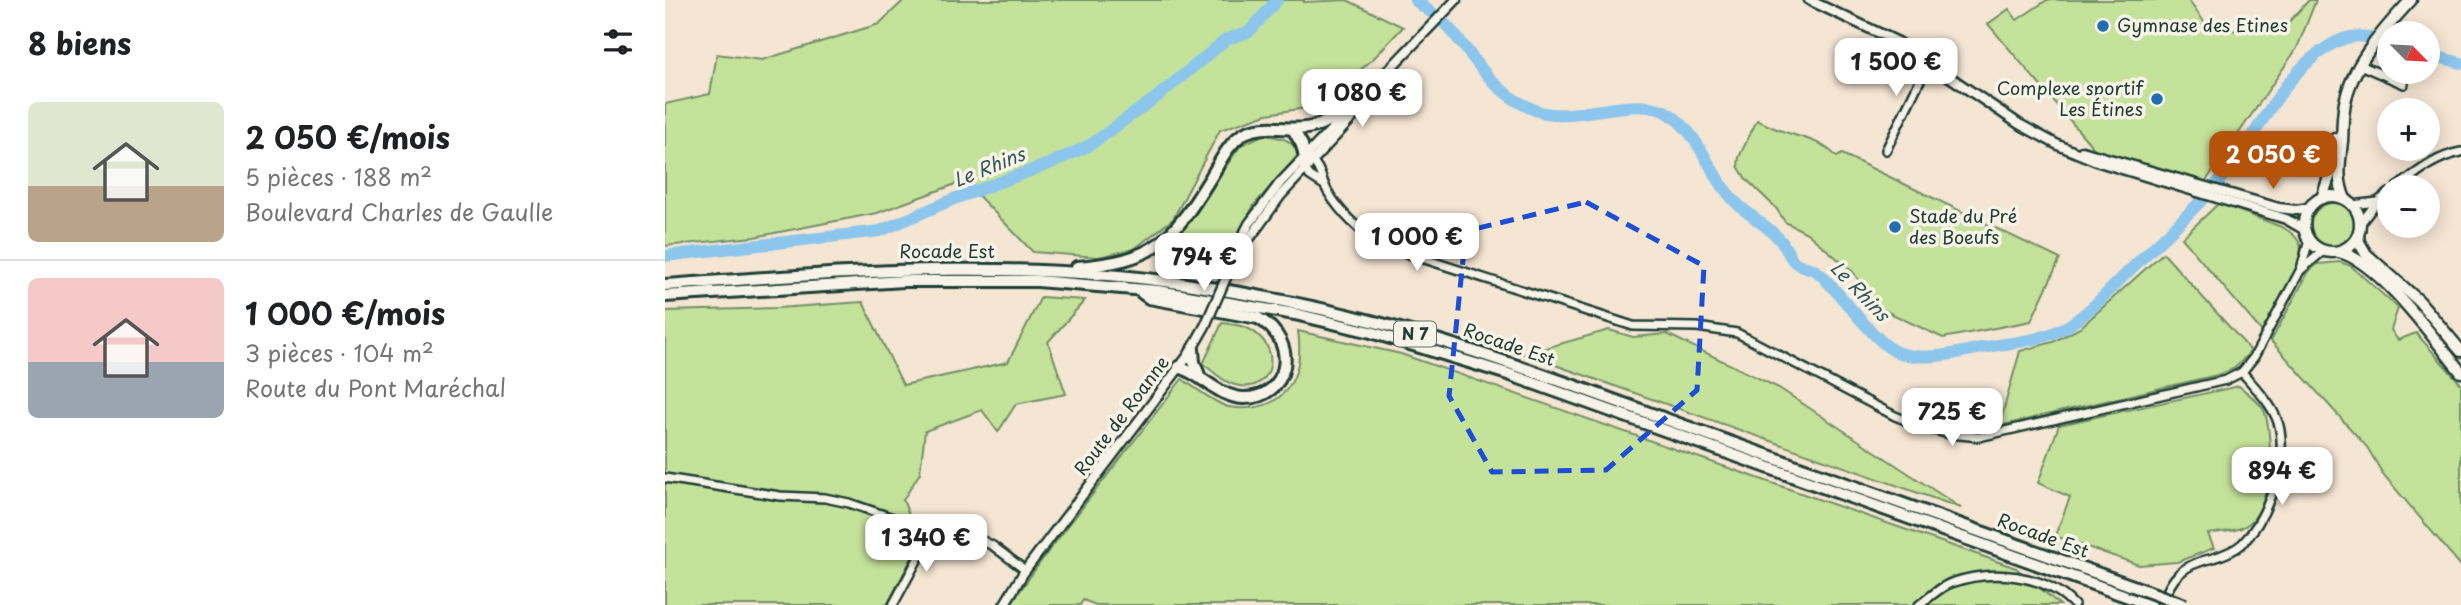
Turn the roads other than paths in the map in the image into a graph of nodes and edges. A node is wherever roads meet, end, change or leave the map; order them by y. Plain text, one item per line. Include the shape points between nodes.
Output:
1 (1456, 0) edge
2 (1809, 0) edge
3 (2411, 0) edge
4 (1931, 62) junction
5 (2360, 65) junction
6 (2377, 72) edge
7 (1384, 78) junction
8 (1359, 100) junction
9 (2341, 125) junction
10 (1293, 129) junction
11 (1887, 150) dead end
12 (2461, 152) edge
13 (1306, 163) junction
14 (2414, 175) edge
15 (1324, 185) junction
16 (2322, 198) junction
17 (2234, 199) junction
18 (2349, 202) junction
19 (2377, 202) joint
20 (2309, 208) junction
21 (2360, 224) junction
22 (2307, 235) junction
23 (2358, 235) junction
24 (2323, 251) junction
25 (2339, 251) junction
26 (2301, 270) junction
27 (1068, 272) junction
28 (665, 285) edge
29 (1133, 289) junction
30 (665, 296) edge
31 (1193, 348) junction
32 (2461, 351) edge
33 (1179, 367) junction
34 (2242, 372) junction
35 (2461, 372) edge
36 (1199, 375) junction
37 (665, 478) edge
38 (934, 529) junction
39 (1025, 570) junction
40 (2128, 590) junction
41 (893, 605) edge
42 (1004, 605) edge
43 (1919, 605) edge
44 (2074, 605) edge
45 (2151, 605) edge
46 (2161, 605) edge
47 (2185, 605) edge

1 - 7 street
2 - 4 street
3 - 5 main road
4 - 11 street
4 - 17 street via 2029,130 2092,159
5 - 6 street
5 - 9 main road via 2346,96
7 - 8 street
7 - 13 street via 1377,91
8 - 10 highway via 1320,125
8 - 13 street
9 - 16 main road
9 - 18 main road via 2338,173
10 - 13 highway
10 - 27 highway via 1258,129 1234,142 1185,217 1153,248 1126,261
12 - 14 street via 2430,163
13 - 15 street
13 - 15 street via 1319,168
13 - 31 street, Route de Roanne, bridge via 1234,260
15 - 34 street via 1347,218 1381,245 1633,326 1737,333 1895,416 1950,434 1979,437 2009,431 2226,380
16 - 18 main road via 2333,196
16 - 20 main road
17 - 20 street via 2290,210
17 - 22 street via 2286,219
18 - 19 street
18 - 21 main road
19 - 21 street
20 - 22 main road
21 - 23 main road
22 - 24 main road
22 - 26 street
23 - 25 main road
23 - 32 main road via 2366,254 2419,301
24 - 25 main road
24 - 26 street
25 - 35 main road via 2361,260 2381,279
26 - 34 street
27 - 28 highway, Rocade Est / N 7 via 904,270
27 - 40 highway, Rocade Est / N 7 via 1209,287 1362,319 1444,342
29 - 30 highway, Rocade Est / N 7 via 1037,281 904,281
29 - 36 highway via 1149,298 1258,318 1274,330 1284,346 1282,373 1262,394 1233,396
29 - 40 highway, Rocade Est / N 7 via 1295,314 1440,352
31 - 33 street, Route de Roanne
31 - 36 highway
33 - 36 highway
33 - 39 street, Route de Roanne
34 - 46 street via 2270,406 2280,429 2272,494 2263,516 2241,545 2179,572
37 - 38 street via 780,496 825,498
38 - 39 street via 973,536
38 - 41 street
39 - 42 street, Route de Roanne
40 - 45 highway, Rocade Est / N 7
40 - 47 highway, Rocade Est / N 7, bridge
43 - 44 street via 1949,584 1988,575 2027,578 2059,592

